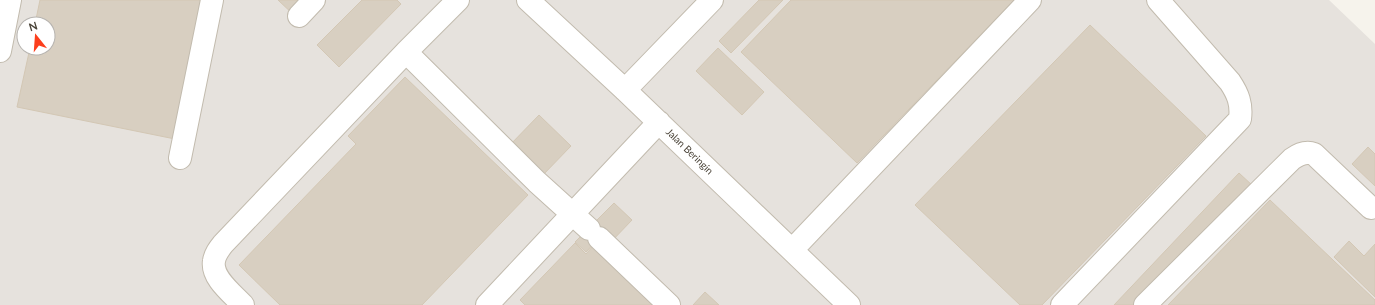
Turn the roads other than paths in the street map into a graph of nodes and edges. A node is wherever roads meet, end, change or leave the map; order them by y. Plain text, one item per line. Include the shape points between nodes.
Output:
1 (10, 0) edge
2 (212, 0) edge
3 (458, 0) edge
4 (528, 0) edge
5 (712, 0) edge
6 (1030, 0) edge
7 (1158, 0) edge
8 (0, 51) edge
9 (406, 52) junction
10 (625, 90) junction
11 (659, 122) junction
12 (180, 158) dead end
13 (1371, 208) dead end
14 (573, 214) junction
15 (792, 250) junction
16 (243, 305) edge
17 (487, 305) edge
18 (669, 305) edge
19 (850, 305) edge
20 (1062, 305) edge
21 (1145, 305) edge

1 - 8 street
2 - 12 street
3 - 9 street
4 - 10 street, Jalan Beringin
5 - 10 street
6 - 15 street
7 - 20 street via 1230,82 1239,100 1240,119
9 - 14 street via 537,182
9 - 16 street via 217,252 214,261 215,271
10 - 11 street, Jalan Beringin
11 - 14 street
11 - 15 street, Jalan Beringin
13 - 21 street via 1314,154 1297,155
14 - 17 street
14 - 18 street
15 - 19 street, Jalan Beringin

